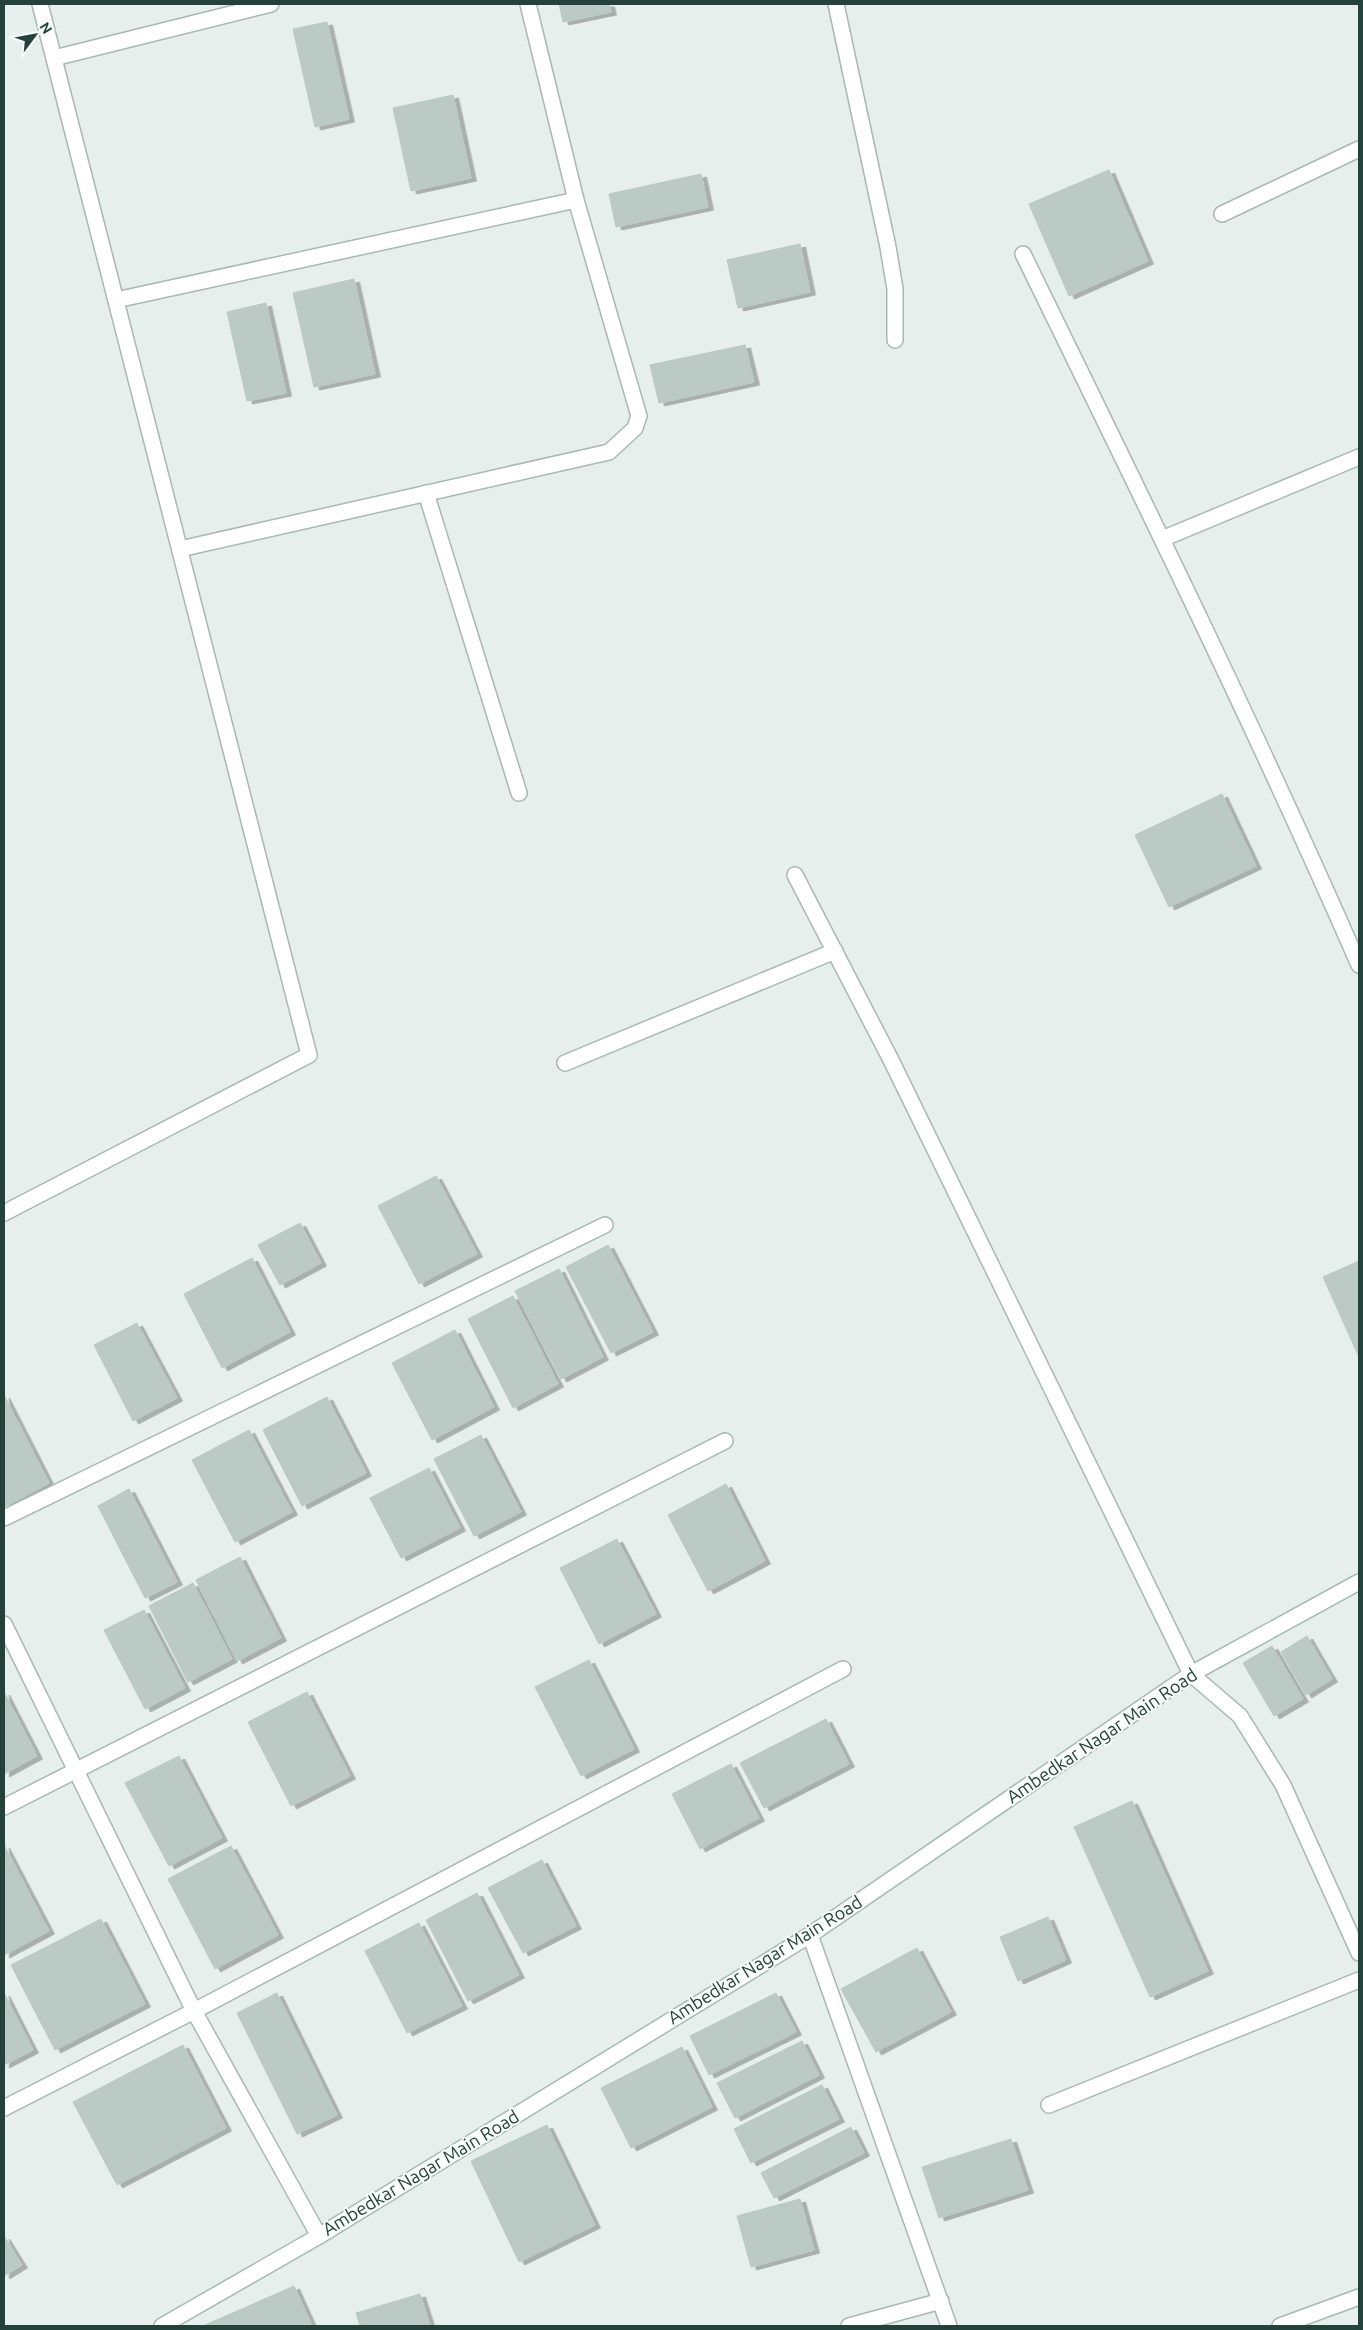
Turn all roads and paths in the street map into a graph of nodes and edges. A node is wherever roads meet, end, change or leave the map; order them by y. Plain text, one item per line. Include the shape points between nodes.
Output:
1 (40, 4) edge
2 (271, 4) edge
3 (528, 4) edge
4 (836, 4) edge
5 (54, 58) junction
6 (1359, 148) edge
7 (576, 200) junction
8 (1222, 214) dead end
9 (1022, 254) dead end
10 (116, 300) junction
11 (895, 340) dead end
12 (1359, 457) edge
13 (426, 493) junction
14 (1162, 539) junction
15 (180, 549) junction
16 (519, 793) dead end
17 (796, 875) dead end
18 (835, 951) junction
19 (1359, 965) edge
20 (565, 1063) dead end
21 (4, 1213) edge
22 (605, 1225) dead end
23 (725, 1441) dead end
24 (4, 1518) edge
25 (1359, 1582) edge
26 (4, 1624) edge
27 (843, 1669) dead end
28 (1191, 1674) junction
29 (75, 1771) junction
30 (4, 1807) edge
31 (810, 1935) junction
32 (1359, 1953) edge
33 (1359, 1980) edge
34 (194, 2011) junction
35 (1049, 2105) dead end
36 (4, 2108) edge
37 (319, 2236) junction
38 (1359, 2297) edge
39 (940, 2301) junction
40 (168, 2325) edge
41 (849, 2326) edge
42 (949, 2326) edge
43 (1280, 2326) edge

1 - 5 street
2 - 5 street
3 - 7 street
4 - 11 street via 888,247 895,289
5 - 10 street
6 - 8 street
7 - 10 street
7 - 13 street via 639,416 635,428 610,452
9 - 14 street
10 - 15 street
12 - 14 street
13 - 15 street
13 - 16 street
14 - 19 street
15 - 21 street via 309,1055
17 - 18 street
18 - 20 street
18 - 28 street via 892,1060
22 - 24 street
23 - 29 street
25 - 28 street, Ambedkar Nagar Main Road
26 - 29 street
27 - 34 street
28 - 31 street, Ambedkar Nagar Main Road
28 - 32 street via 1240,1716 1284,1785
29 - 30 street
29 - 34 street
31 - 37 street, Ambedkar Nagar Main Road
31 - 39 street
33 - 35 street
34 - 36 street
34 - 37 street
37 - 40 street, Ambedkar Nagar Main Road
38 - 43 street
39 - 41 street
39 - 42 street

